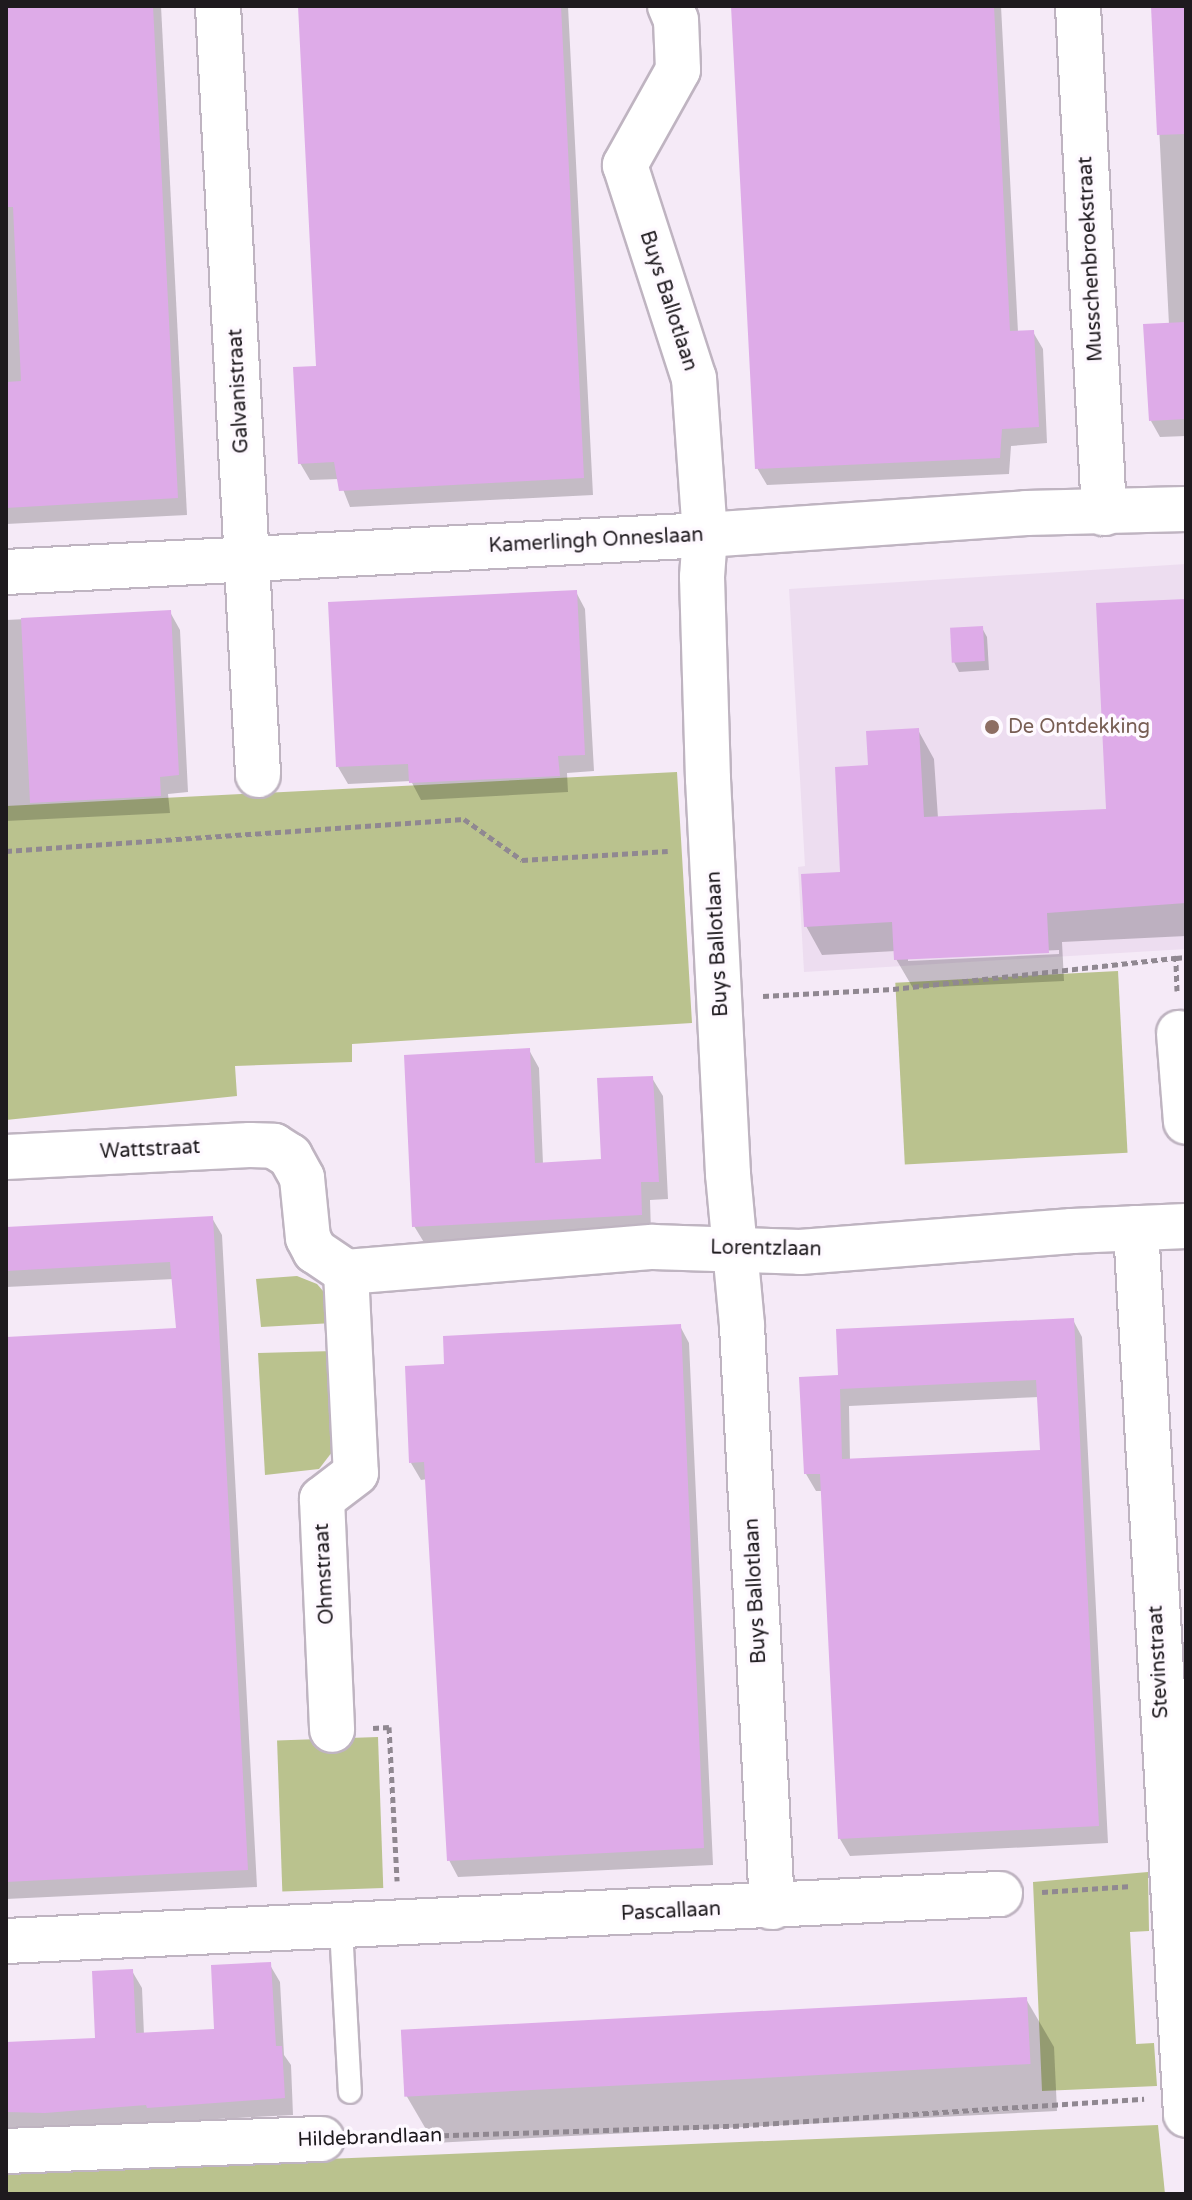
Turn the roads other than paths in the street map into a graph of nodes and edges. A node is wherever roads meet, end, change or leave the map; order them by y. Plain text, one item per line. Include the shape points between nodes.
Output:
1 (218, 6) edge
2 (670, 6) edge
3 (1078, 6) edge
4 (1186, 509) edge
5 (1104, 513) junction
6 (705, 535) junction
7 (249, 559) junction
8 (6, 572) edge
9 (258, 775) dead end
10 (1179, 1033) dead end
11 (1186, 1122) edge
12 (6, 1157) edge
13 (1186, 1226) edge
14 (1136, 1228) junction
15 (735, 1249) junction
16 (346, 1272) junction
17 (332, 1730) road end
18 (1179, 1883) edge
19 (1000, 1894) road end
20 (772, 1907) junction
21 (341, 1928) junction
22 (6, 1941) edge
23 (350, 2092) dead end
24 (1185, 2106) edge
25 (322, 2139) road end
26 (6, 2151) edge

1 - 7 street, Galvanistraat
2 - 6 street, Buys Ballotlaan via 676,20 678,70 625,165 694,378
3 - 5 street, Musschenbroekstraat
4 - 5 street, Kamerlingh Onneslaan
5 - 6 street, Kamerlingh Onneslaan via 1026,513
6 - 7 street, Kamerlingh Onneslaan
6 - 15 street, Buys Ballotlaan via 702,577 713,848
7 - 8 street, Kamerlingh Onneslaan
7 - 9 street, Galvanistraat
10 - 11 street
12 - 16 street, Wattstraat via 274,1146 290,1156 302,1178 308,1238 315,1251
13 - 14 street, Lorentzlaan
14 - 15 street, Lorentzlaan via 800,1252
14 - 18 street, Stevinstraat
15 - 16 street, Lorentzlaan via 653,1247
15 - 20 street, Buys Ballotlaan
16 - 17 street, Ohmstraat via 356,1473 322,1499
18 - 24 street, Stevinstraat
19 - 20 street, Pascallaan
20 - 21 street, Pascallaan
21 - 22 street, Pascallaan
21 - 23 lane
25 - 26 street, Hildebrandlaan

